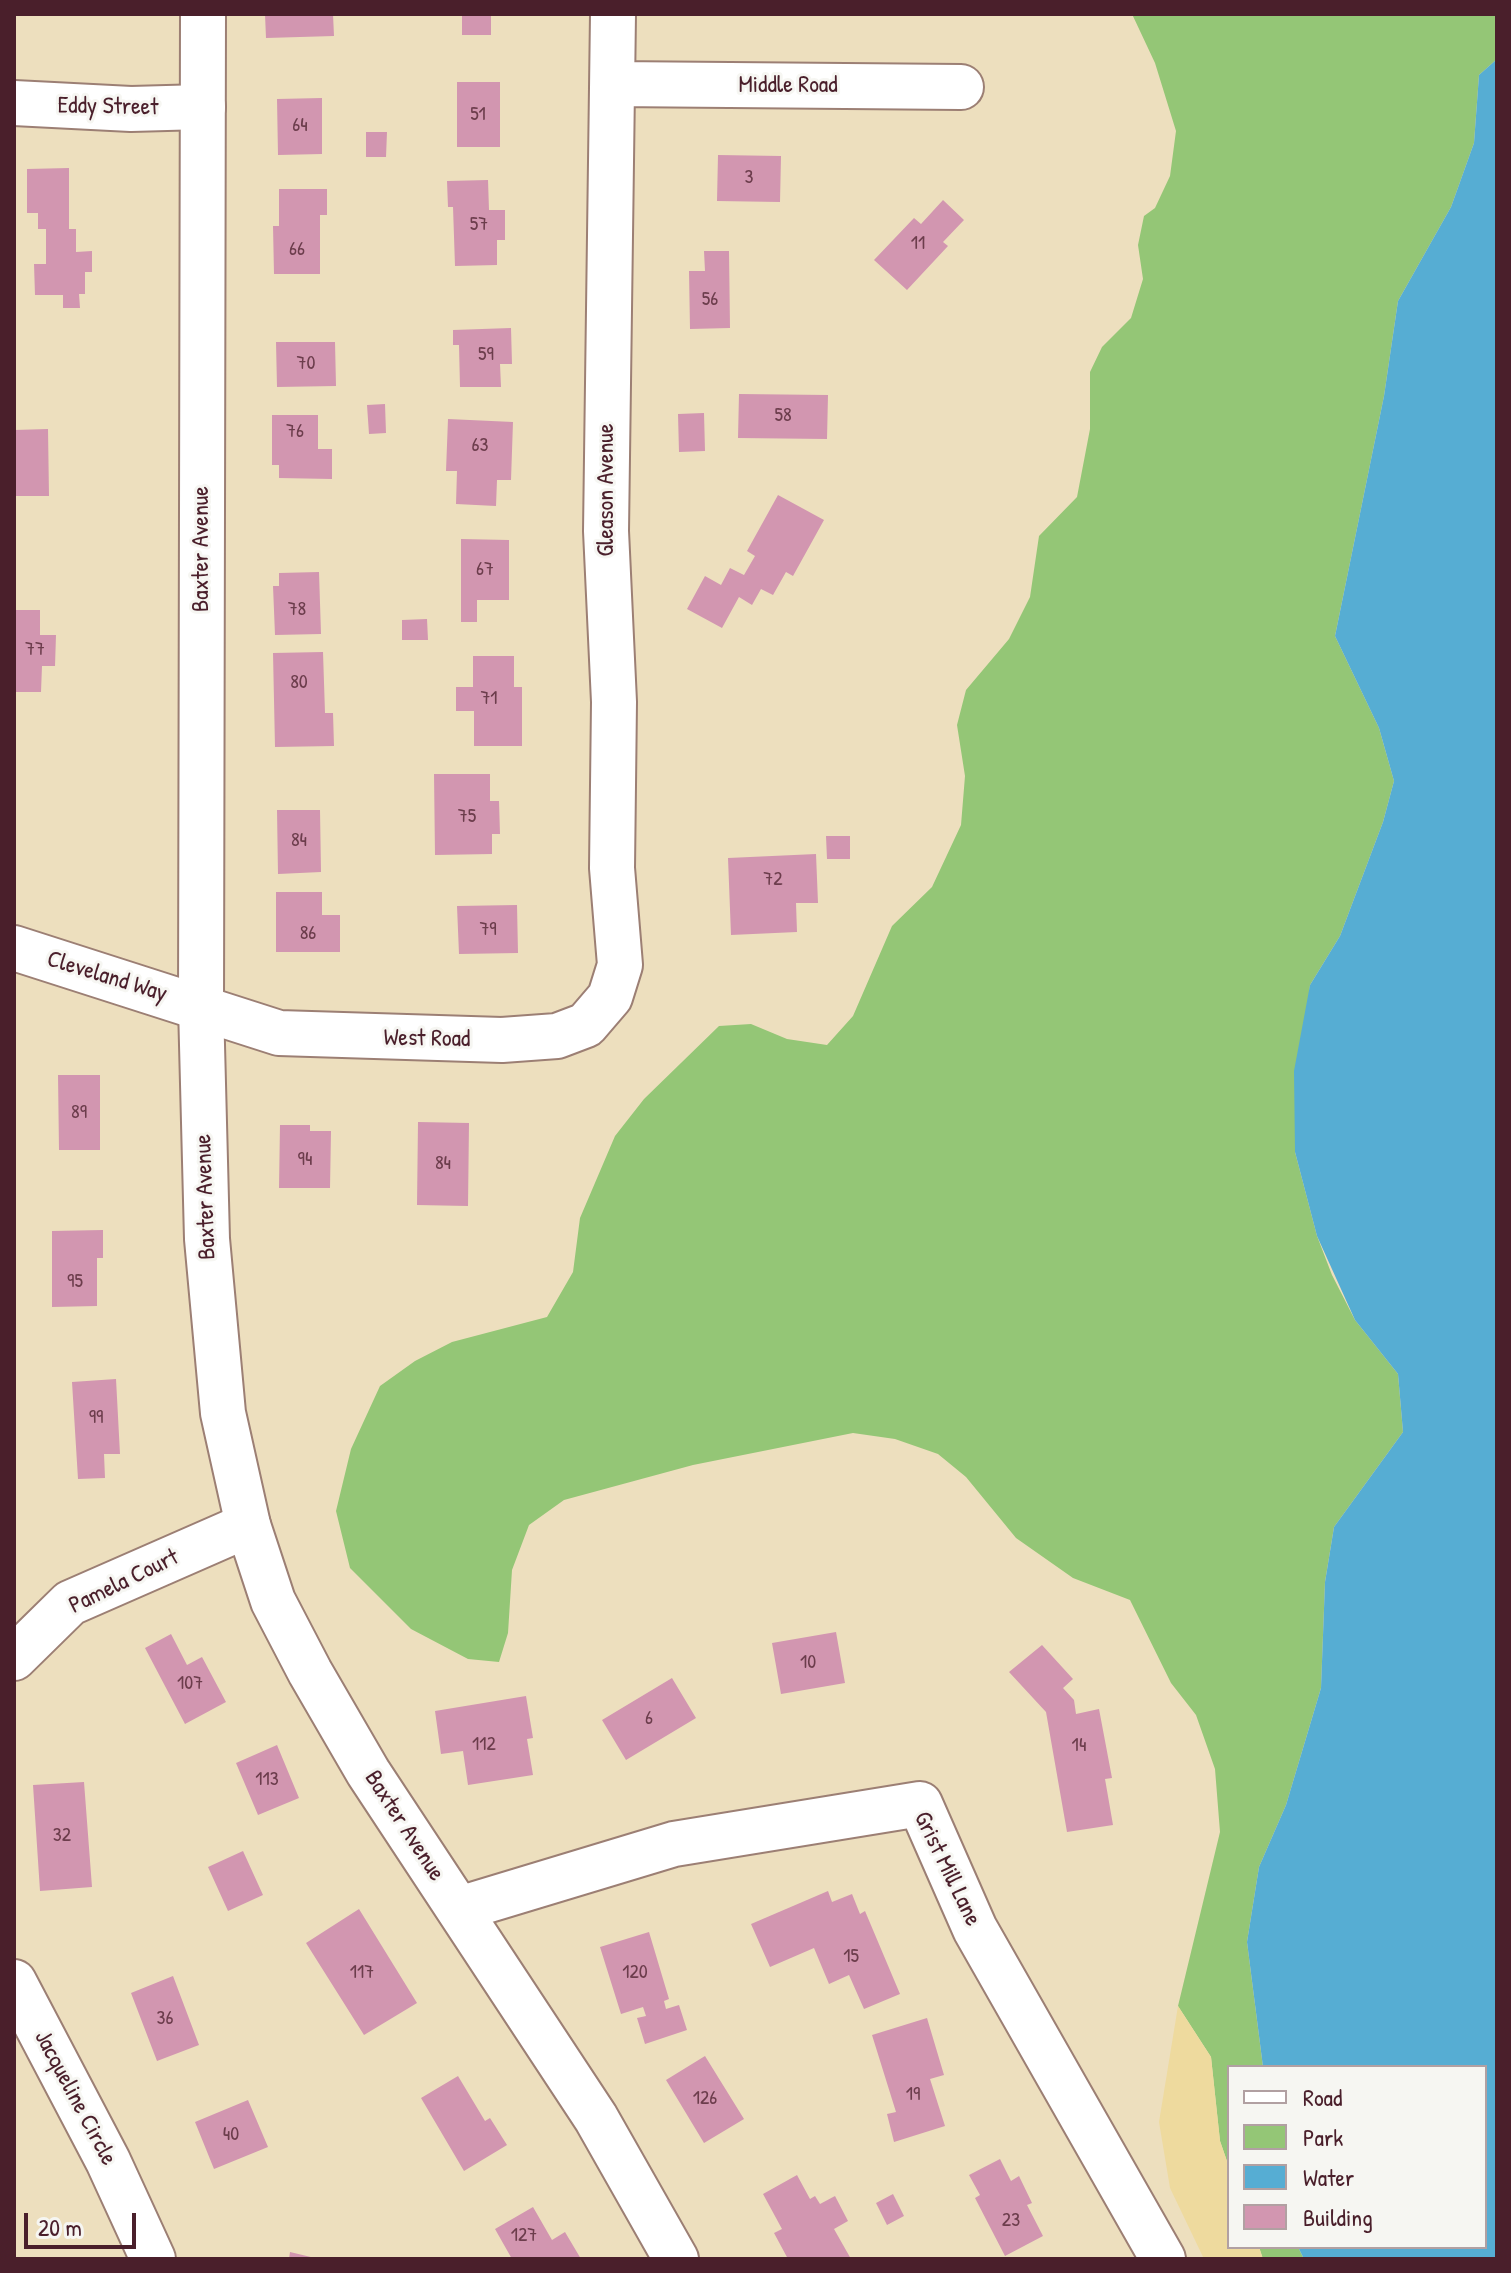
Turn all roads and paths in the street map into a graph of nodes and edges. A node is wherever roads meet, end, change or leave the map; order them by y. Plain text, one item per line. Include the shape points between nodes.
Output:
1 (203, 14) edge
2 (613, 14) edge
3 (614, 84) junction
4 (961, 87) dead end
5 (14, 103) edge
6 (203, 107) junction
7 (14, 948) edge
8 (620, 965) joint
9 (201, 1006) junction
10 (248, 1525) junction
11 (14, 1658) edge
12 (459, 1909) junction
13 (14, 1982) edge
14 (153, 2259) edge
15 (676, 2259) edge
16 (1163, 2259) edge

1 - 6 street, Baxter Avenue
2 - 3 street, Gleason Avenue
3 - 4 street, Middle Road
3 - 8 street, Gleason Avenue via 606,531 614,702 612,868
5 - 6 street, Eddy Street
6 - 9 street, Baxter Avenue
7 - 9 street, Cleveland Way
8 - 9 street, West Road via 610,997 586,1025 557,1036 428,1039 279,1033
9 - 10 street, Baxter Avenue via 213,1317 223,1413
10 - 11 street, Pamela Court via 70,1603
10 - 12 street, Baxter Avenue via 273,1601 310,1672 368,1772
12 - 15 street, Baxter Avenue via 596,2118
12 - 16 street, Grist Mill Lane via 674,1844 920,1804 975,1929
13 - 14 street, Jacqueline Circle

